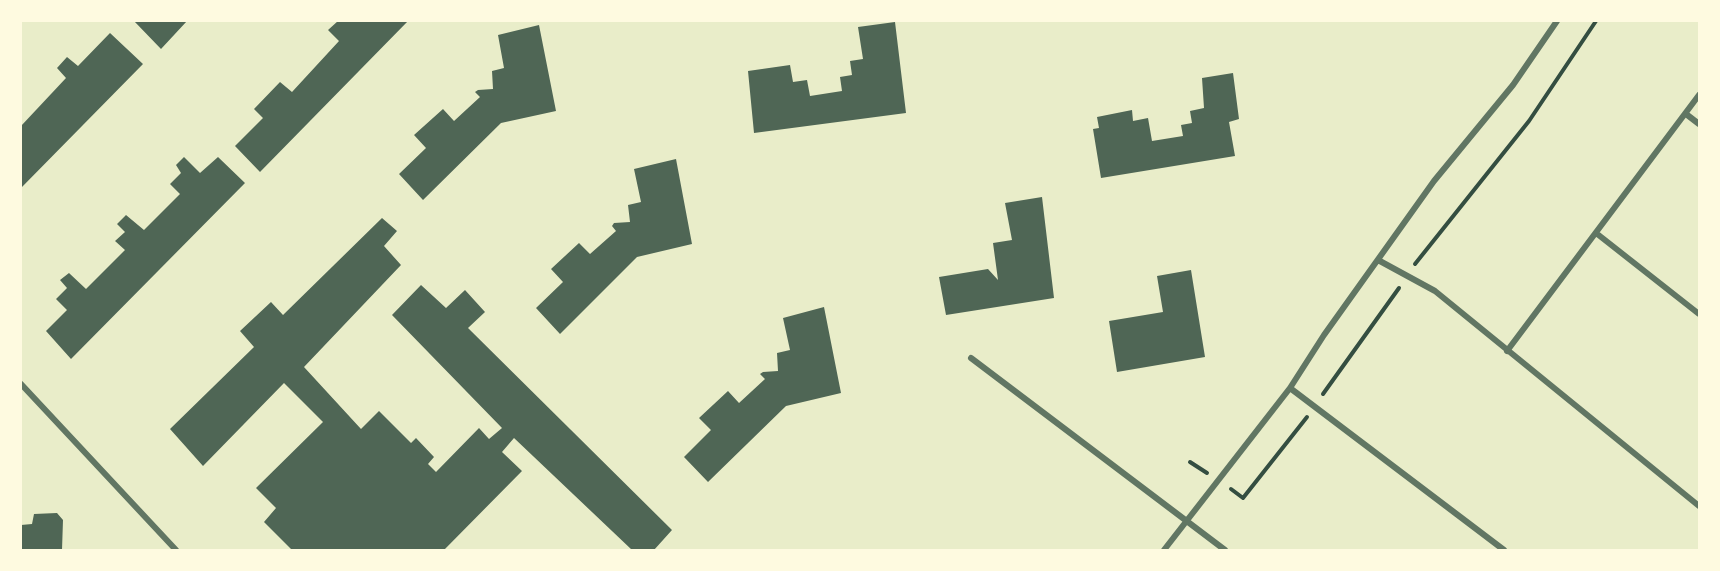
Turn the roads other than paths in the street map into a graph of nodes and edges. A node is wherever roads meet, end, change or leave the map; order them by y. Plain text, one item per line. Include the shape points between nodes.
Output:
1 (1557, 21) edge
2 (1699, 95) edge
3 (1686, 114) junction
4 (1699, 124) edge
5 (1596, 234) junction
6 (1378, 260) junction
7 (1699, 314) edge
8 (1507, 351) junction
9 (971, 358) dead end
10 (21, 384) edge
11 (1290, 388) junction
12 (1699, 506) edge
13 (1186, 523) junction
14 (176, 550) edge
15 (1164, 550) edge
16 (1225, 550) edge
17 (1504, 550) edge

1 - 6 street via 1513,86 1434,181
2 - 3 street
3 - 4 street
3 - 5 street
5 - 7 street
5 - 8 street
6 - 8 street via 1435,291
6 - 11 street
8 - 12 street
9 - 13 street
10 - 14 street
11 - 13 street
11 - 17 street
13 - 15 street
13 - 16 street

